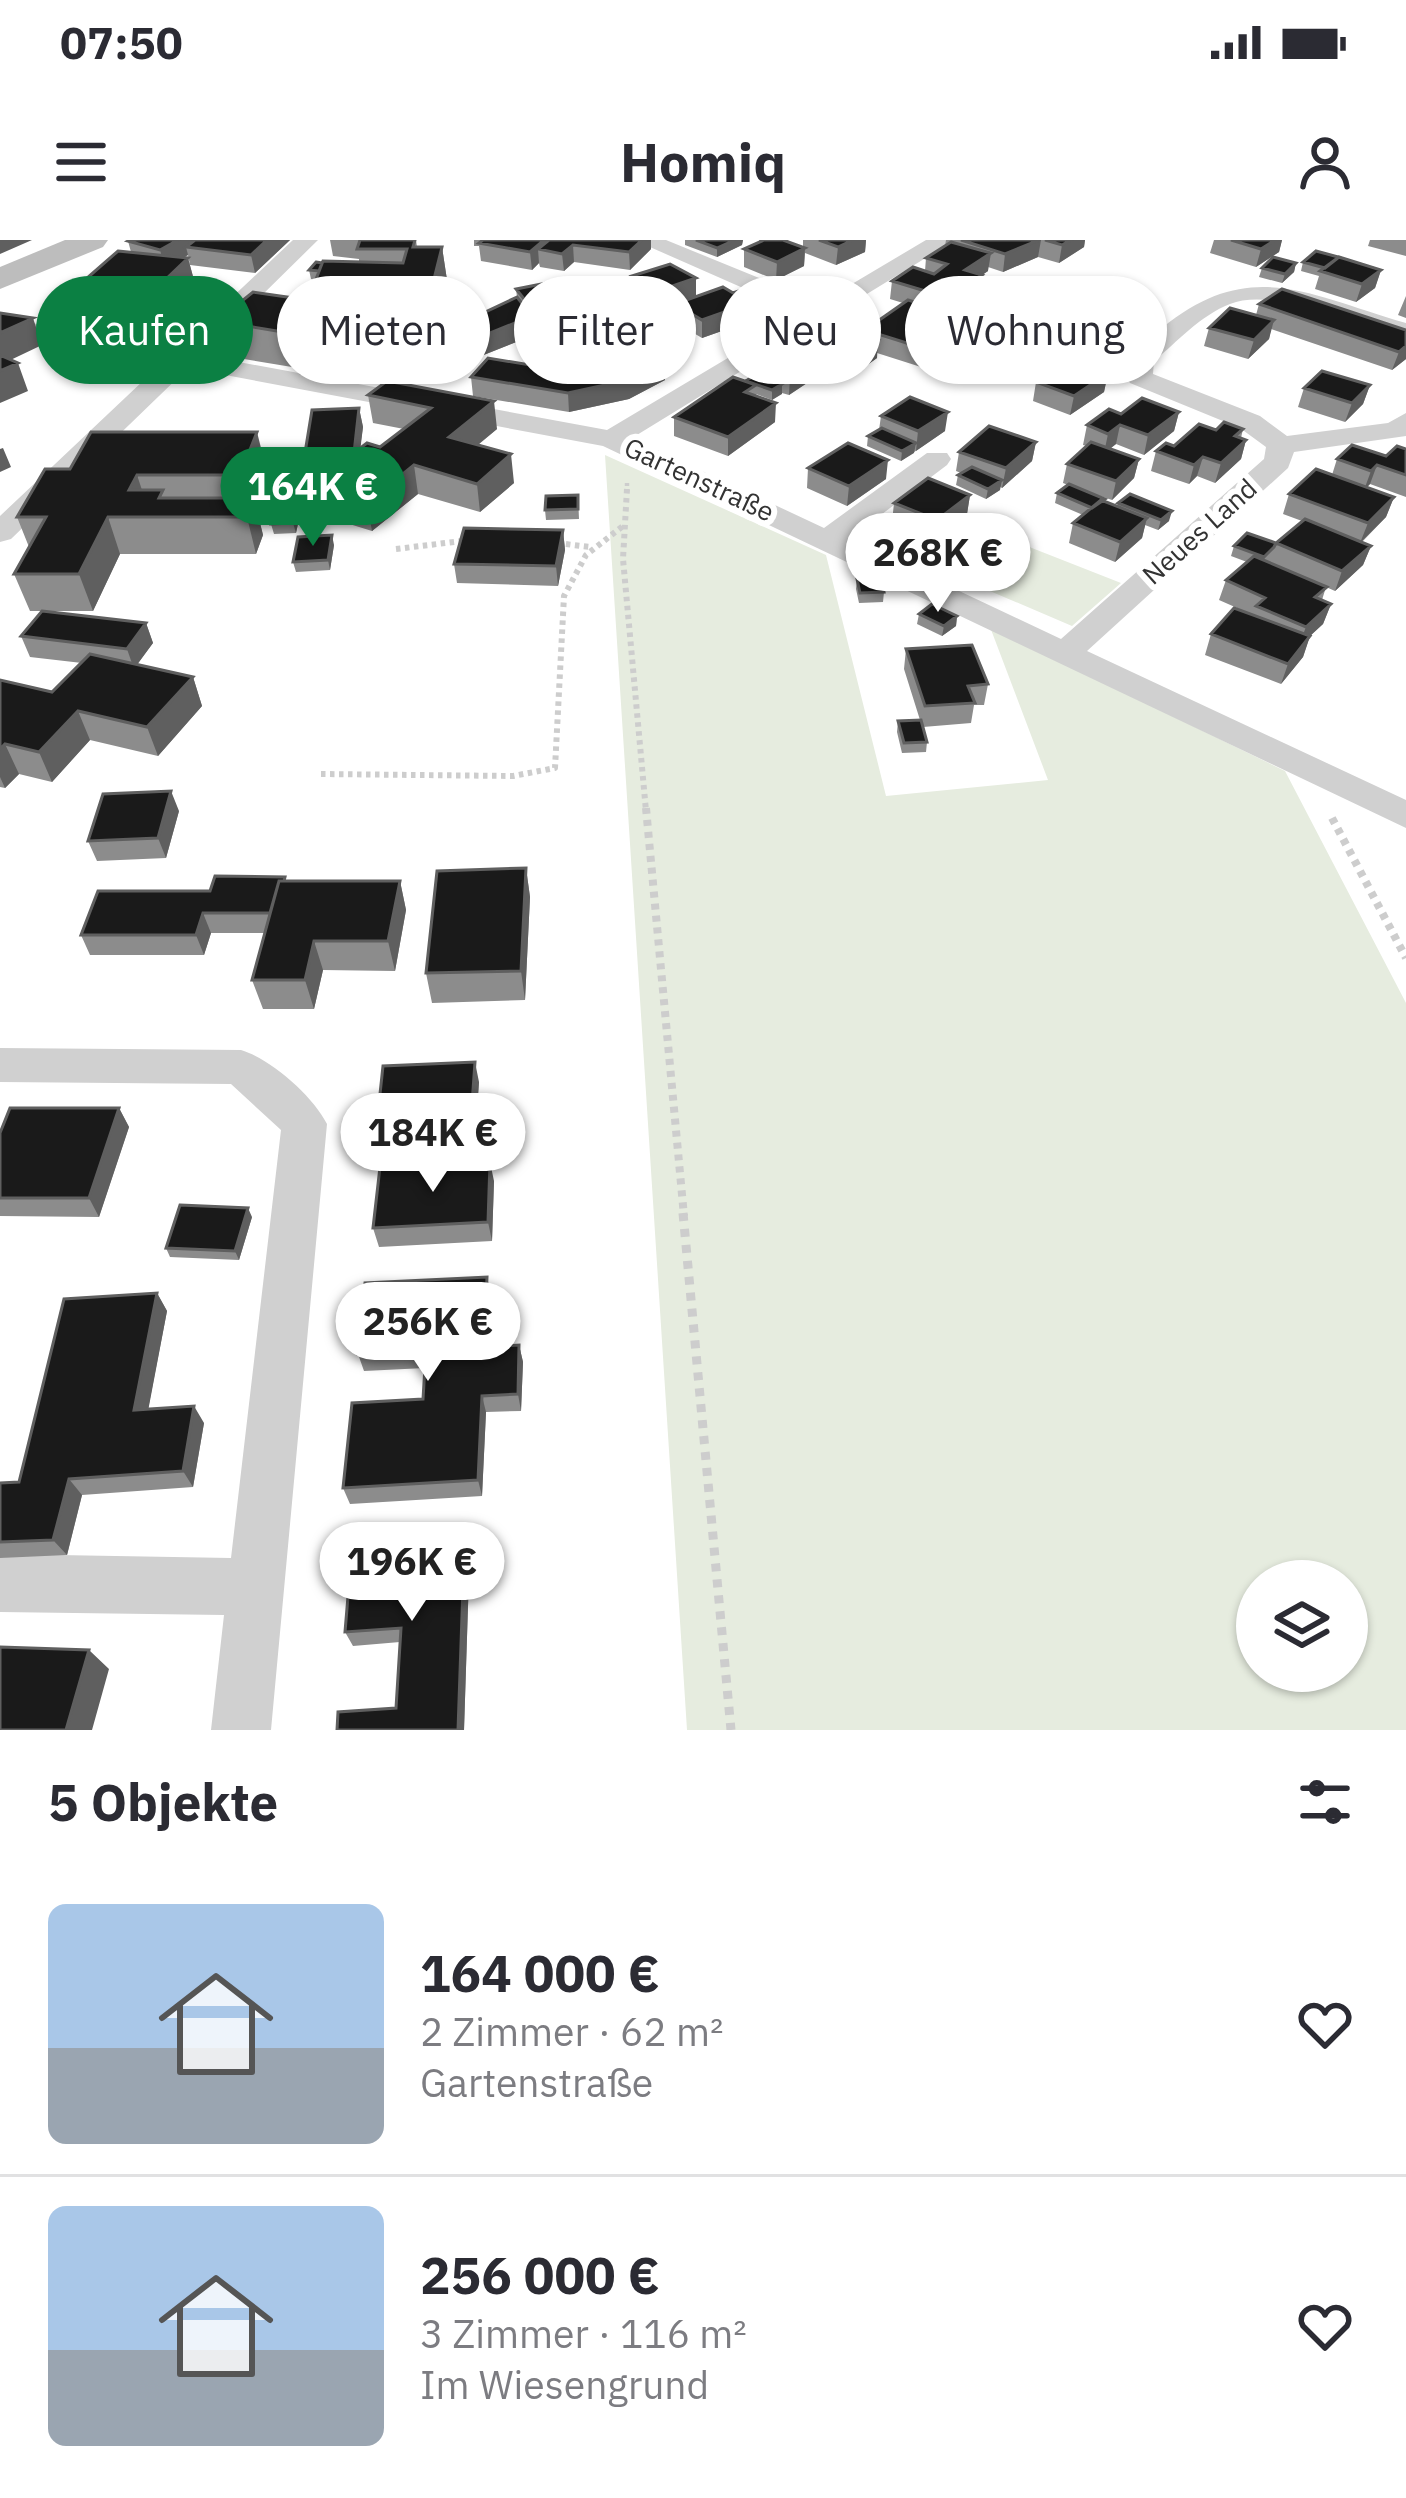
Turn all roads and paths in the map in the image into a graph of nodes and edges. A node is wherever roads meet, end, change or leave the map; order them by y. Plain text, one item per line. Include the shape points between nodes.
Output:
1 (92, 240) edge
2 (306, 240) edge
3 (646, 240) edge
4 (944, 240) edge
5 (733, 276) edge
6 (0, 278) edge
7 (881, 278) edge
8 (253, 290) edge
9 (0, 325) edge
10 (1406, 331) edge
11 (36, 332) edge
12 (253, 372) edge
13 (720, 374) edge
14 (153, 384) edge
15 (1406, 421) edge
16 (611, 439) junction
17 (1281, 445) junction
18 (938, 459) dead end
19 (624, 525) junction
20 (0, 533) edge
21 (477, 539) edge
22 (828, 540) junction
23 (546, 541) edge
24 (591, 548) junction
25 (396, 549) dead end
26 (1066, 652) junction
27 (1306, 769) junction
28 (321, 774) dead end
29 (1406, 814) edge
30 (1406, 958) edge
31 (0, 1065) edge
32 (0, 1583) edge
33 (259, 1587) junction
34 (241, 1730) edge
35 (731, 1730) edge

1 - 6 street
2 - 8 street
3 - 5 street
4 - 7 street
9 - 11 street, Gartenstraße
10 - 17 street via 1244,293 1223,297 1141,358 1139,377 1164,394 1265,427
12 - 16 street, Gartenstraße
13 - 16 street
14 - 20 street
15 - 17 street via 1397,430
16 - 19 path via 628,464
16 - 22 street, Gartenstraße
17 - 26 street, Neues Land via 1278,462
18 - 22 street
19 - 24 path
19 - 35 path
21 - 25 path
22 - 26 street, Gartenstraße
23 - 24 path
24 - 28 path via 563,596 555,768 513,776
26 - 27 street, Gartenstraße
27 - 29 street, Gartenstraße
27 - 30 path
31 - 33 street via 241,1067 304,1124
32 - 33 street
33 - 34 street

